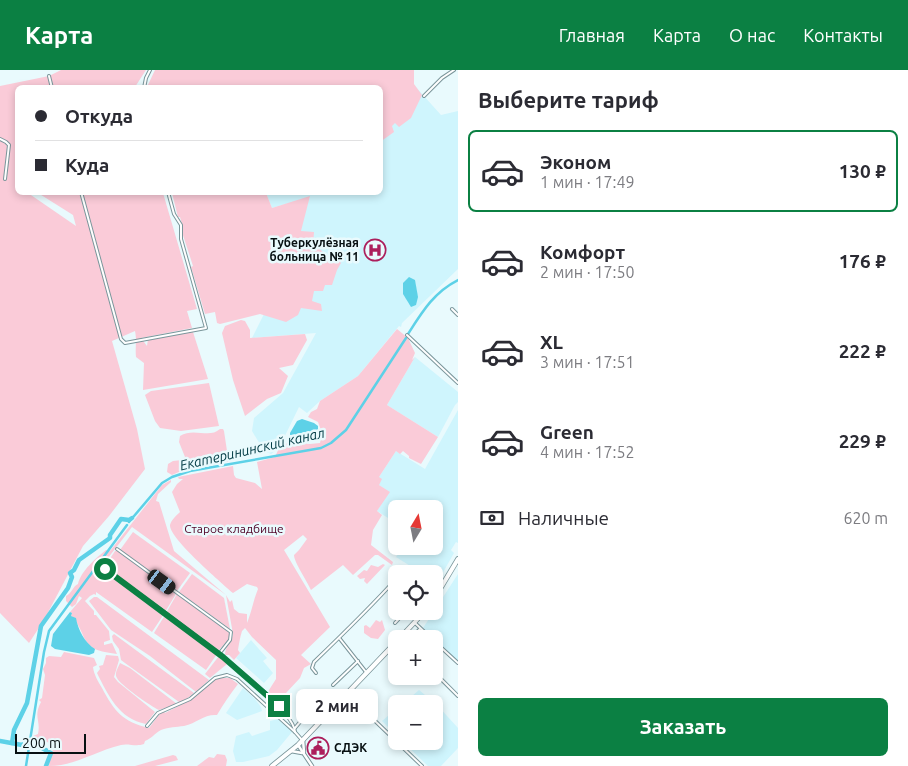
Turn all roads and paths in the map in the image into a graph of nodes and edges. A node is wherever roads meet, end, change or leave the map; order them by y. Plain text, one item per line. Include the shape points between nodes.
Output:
1 (150, 70) edge
2 (454, 70) edge
3 (49, 76) dead end
4 (51, 85) edge
5 (145, 85) edge
6 (424, 96) dead end
7 (0, 139) edge
8 (5, 178) dead end
9 (82, 195) edge
10 (169, 195) edge
11 (452, 309) dead end
12 (458, 315) edge
13 (407, 335) dead end
14 (458, 384) edge
15 (117, 548) dead end
16 (458, 559) edge
17 (105, 569) dead end
18 (443, 582) edge
19 (388, 587) edge
20 (398, 620) edge
21 (417, 620) edge
22 (395, 623) dead end
23 (414, 623) junction
24 (420, 628) edge
25 (407, 630) edge
26 (340, 638) junction
27 (443, 649) edge
28 (388, 651) edge
29 (219, 654) junction
30 (358, 661) junction
31 (458, 663) edge
32 (316, 672) dead end
33 (367, 673) junction
34 (443, 681) edge
35 (333, 685) dead end
36 (346, 695) junction
37 (458, 696) edge
38 (316, 703) dead end
39 (146, 726) dead end
40 (295, 728) junction
41 (295, 732) junction
42 (303, 740) junction
43 (298, 745) junction
44 (292, 751) junction
45 (304, 753) junction
46 (272, 766) edge
47 (312, 766) edge
48 (422, 766) edge

1 - 5 street
2 - 6 street
3 - 4 street
7 - 8 street via 9,145
9 - 10 street via 121,339 125,343 206,328 181,239 181,225
11 - 12 street
13 - 14 street
15 - 29 street via 231,632 230,640
16 - 18 main road
17 - 29 street
19 - 26 street
20 - 22 street
21 - 23 main road
23 - 24 street
23 - 25 main road
26 - 30 street
26 - 32 street via 313,664
27 - 31 street
28 - 33 main road
29 - 40 street via 279,706
30 - 33 street
30 - 35 street
33 - 36 main road
34 - 37 street
36 - 42 main road
36 - 48 street
38 - 40 street
39 - 41 street via 158,713 190,699 214,678 227,676 237,679
40 - 41 street
41 - 42 street
42 - 43 main road
42 - 45 street
43 - 44 main road
43 - 45 street
44 - 45 street
44 - 46 main road
45 - 47 street

